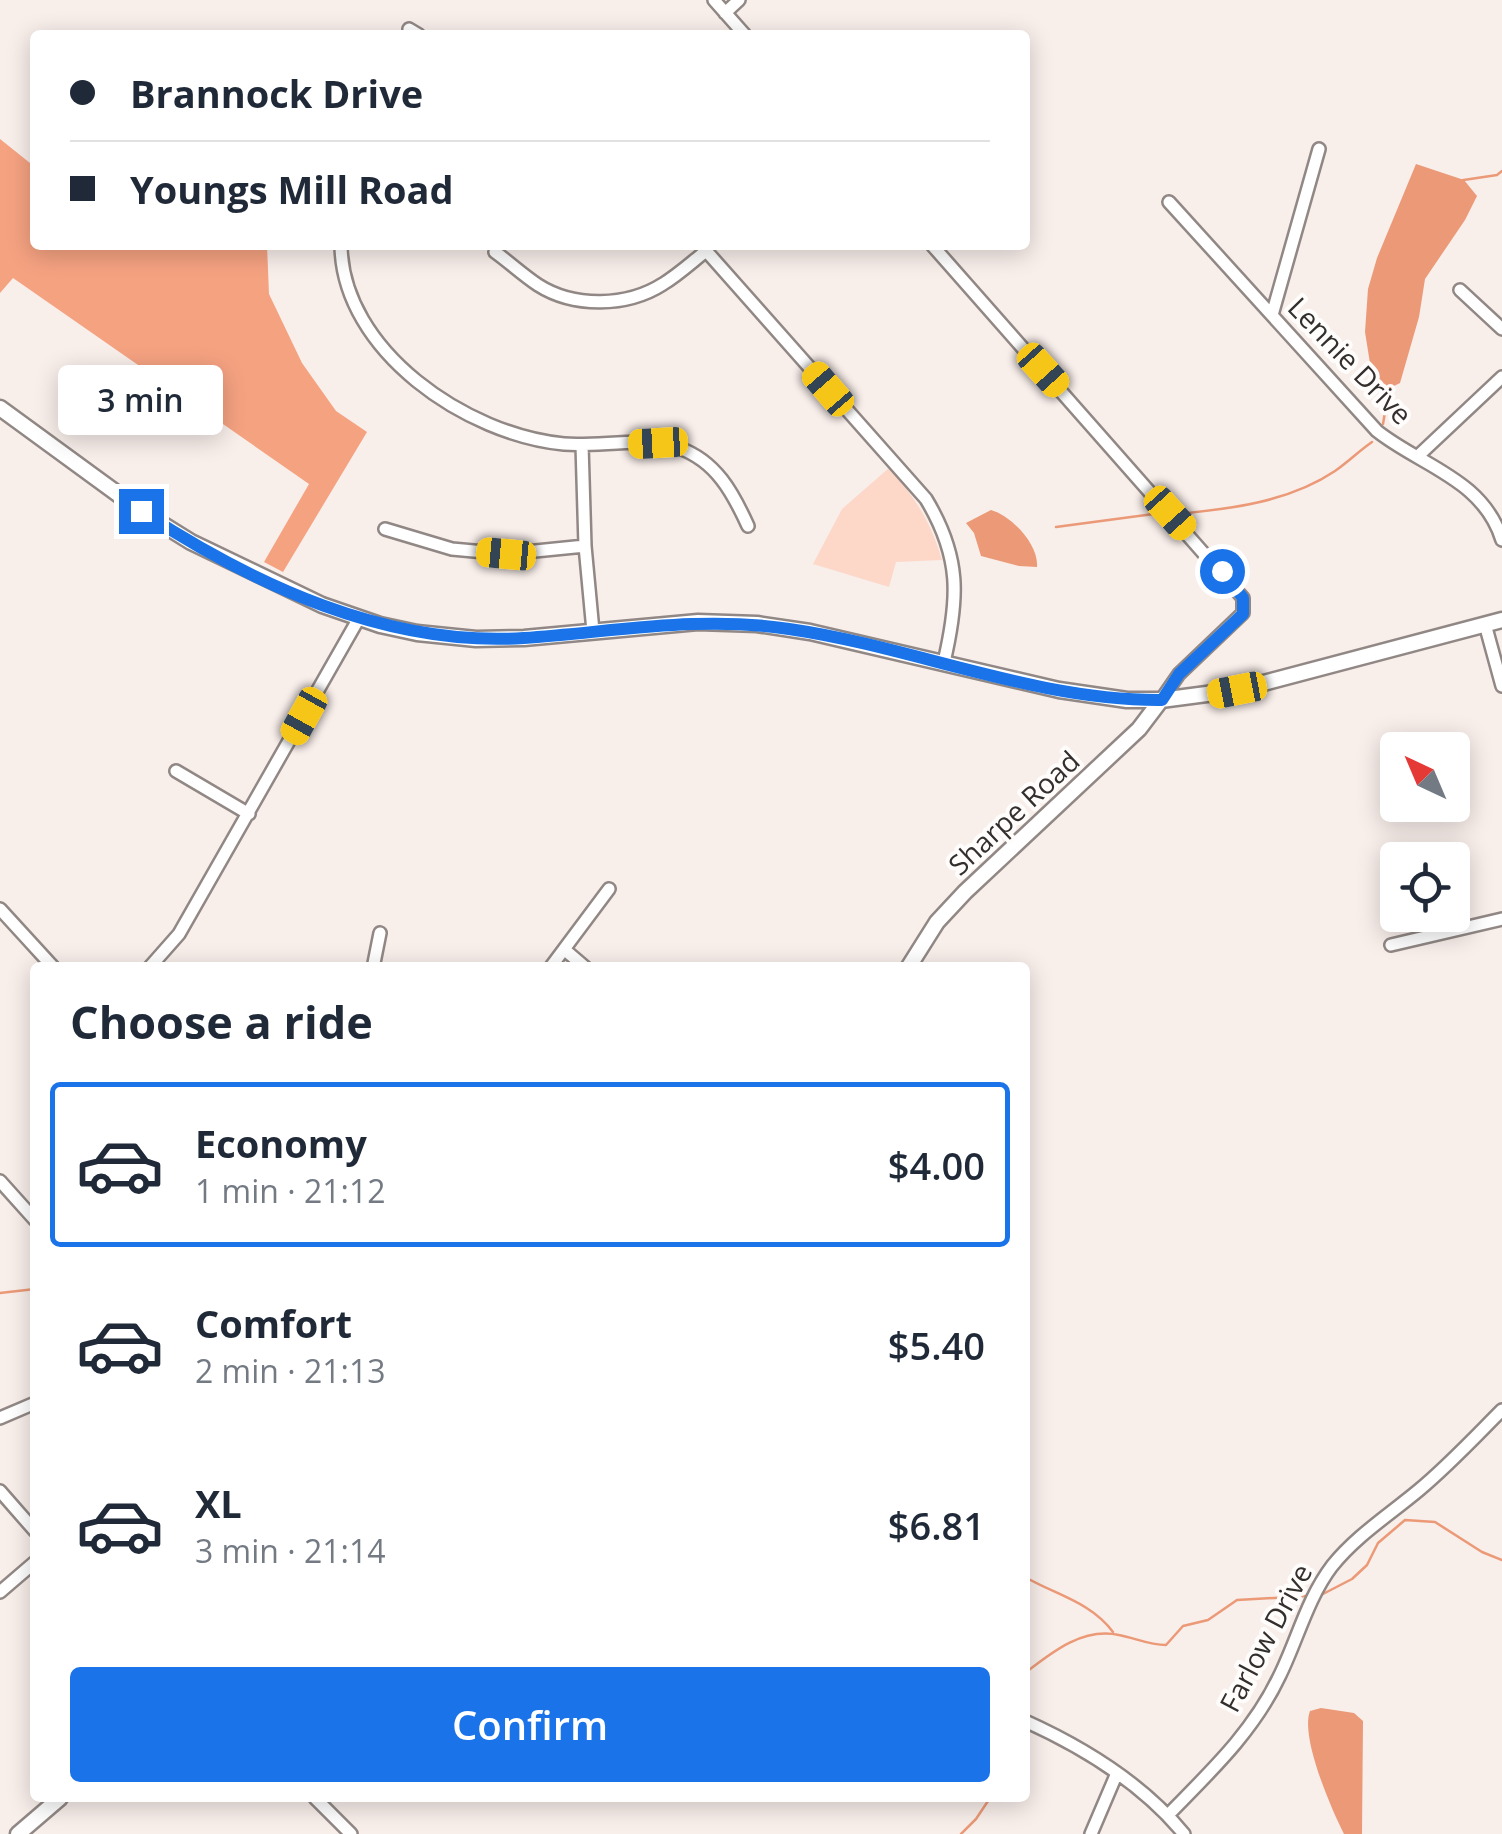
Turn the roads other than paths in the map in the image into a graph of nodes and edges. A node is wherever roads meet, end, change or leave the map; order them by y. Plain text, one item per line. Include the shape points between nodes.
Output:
1 (714, 0) edge
2 (739, 0) edge
3 (725, 13) junction
4 (740, 30) edge
5 (1319, 148) dead end
6 (1169, 202) dead end
7 (342, 250) edge
8 (701, 250) edge
9 (705, 250) edge
10 (936, 250) edge
11 (495, 252) dead end
12 (1460, 290) dead end
13 (1272, 316) junction
14 (1502, 329) edge
15 (1502, 377) edge
16 (0, 408) edge
17 (582, 445) junction
18 (1418, 456) junction
19 (748, 526) dead end
20 (385, 528) dead end
21 (1502, 540) edge
22 (585, 546) junction
23 (359, 618) junction
24 (1502, 620) edge
25 (1485, 624) junction
26 (592, 631) junction
27 (944, 662) junction
28 (1502, 686) edge
29 (1162, 700) junction
30 (176, 771) dead end
31 (250, 814) junction
32 (609, 889) dead end
33 (0, 909) edge
34 (1502, 918) edge
35 (380, 933) dead end
36 (1391, 945) dead end
37 (565, 950) junction
38 (49, 962) edge
39 (153, 962) edge
40 (374, 962) edge
41 (555, 962) edge
42 (579, 962) edge
43 (912, 962) edge
44 (0, 1181) edge
45 (30, 1214) edge
46 (30, 1406) edge
47 (1502, 1410) edge
48 (0, 1418) edge
49 (0, 1491) edge
50 (30, 1526) edge
51 (30, 1566) edge
52 (0, 1592) edge
53 (1030, 1724) edge
54 (1117, 1773) junction
55 (55, 1802) edge
56 (320, 1802) edge
57 (1168, 1814) junction
58 (18, 1834) edge
59 (351, 1834) edge
60 (1091, 1834) edge
61 (1184, 1834) edge

1 - 3 street
2 - 3 street
3 - 4 street
5 - 13 street
6 - 13 street, Lennie Drive
7 - 17 street via 358,316 411,375 504,430
8 - 11 street via 661,286 606,302 554,293
9 - 27 street via 938,519 956,586
10 - 29 street via 1241,594 1243,614 1179,674
12 - 14 street
13 - 18 street, Lennie Drive via 1377,432
15 - 18 street
16 - 23 street via 175,533
17 - 19 street via 679,448 718,474
17 - 22 street
18 - 21 street, Lennie Drive via 1475,497
20 - 22 street via 452,548 506,554
22 - 26 street
23 - 26 street via 461,638
23 - 31 street
24 - 25 street
25 - 28 street
25 - 29 street via 1237,690
26 - 27 street via 757,624
27 - 29 street via 1058,690
29 - 43 street, Sharpe Road via 965,892
30 - 31 street
31 - 39 street via 179,934
32 - 37 street
33 - 38 street
34 - 36 street
35 - 40 street
37 - 41 street
37 - 42 street
44 - 45 street
46 - 48 street
47 - 57 street, Farlow Drive via 1343,1553 1316,1590 1261,1708 1233,1748
49 - 50 street
51 - 52 street
53 - 54 street
54 - 57 street
54 - 60 street
55 - 58 street
56 - 59 street
57 - 61 street

